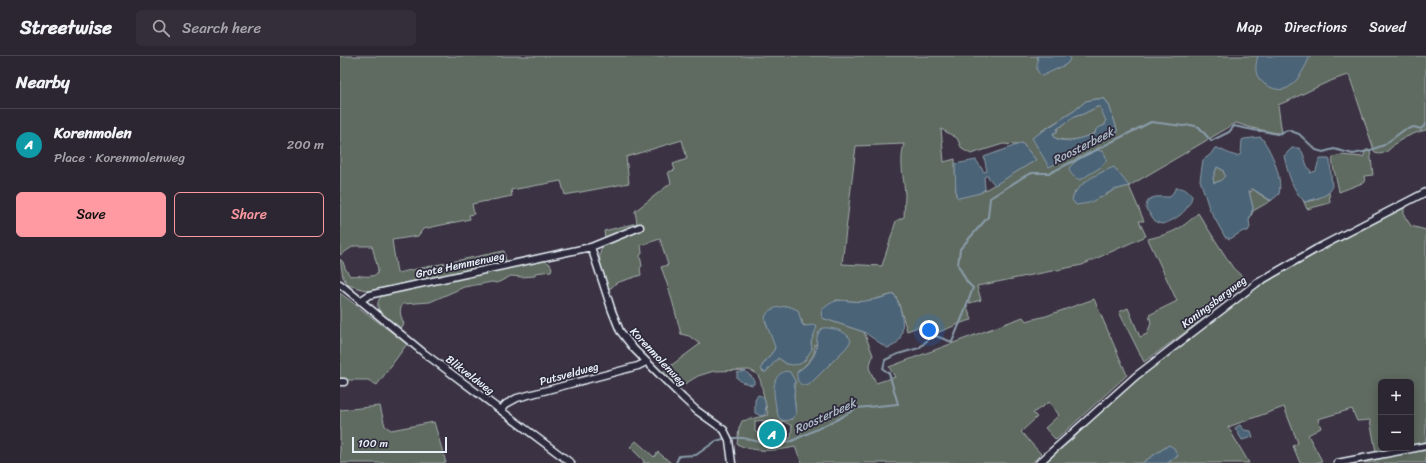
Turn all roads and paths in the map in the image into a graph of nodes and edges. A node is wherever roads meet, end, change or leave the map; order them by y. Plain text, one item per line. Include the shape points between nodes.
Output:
1 (1426, 192) edge
2 (640, 227) dead end
3 (591, 247) junction
4 (340, 284) edge
5 (360, 301) junction
6 (646, 362) junction
7 (500, 410) junction
8 (1426, 446) edge
9 (571, 463) edge
10 (732, 463) edge
11 (1039, 463) edge
12 (1337, 463) edge

1 - 11 street, Koningsbergweg via 1256,283 1136,376
2 - 3 street, Grote Hemmenweg
3 - 5 street, Grote Hemmenweg via 369,295
3 - 6 street, Korenmolenweg via 620,331
4 - 5 street
5 - 7 street, Blikveldweg
6 - 7 street, Putsveldweg via 517,398
6 - 10 street, Korenmolenweg via 696,410 724,430 729,440
7 - 9 street, Blikveldweg
8 - 12 street

